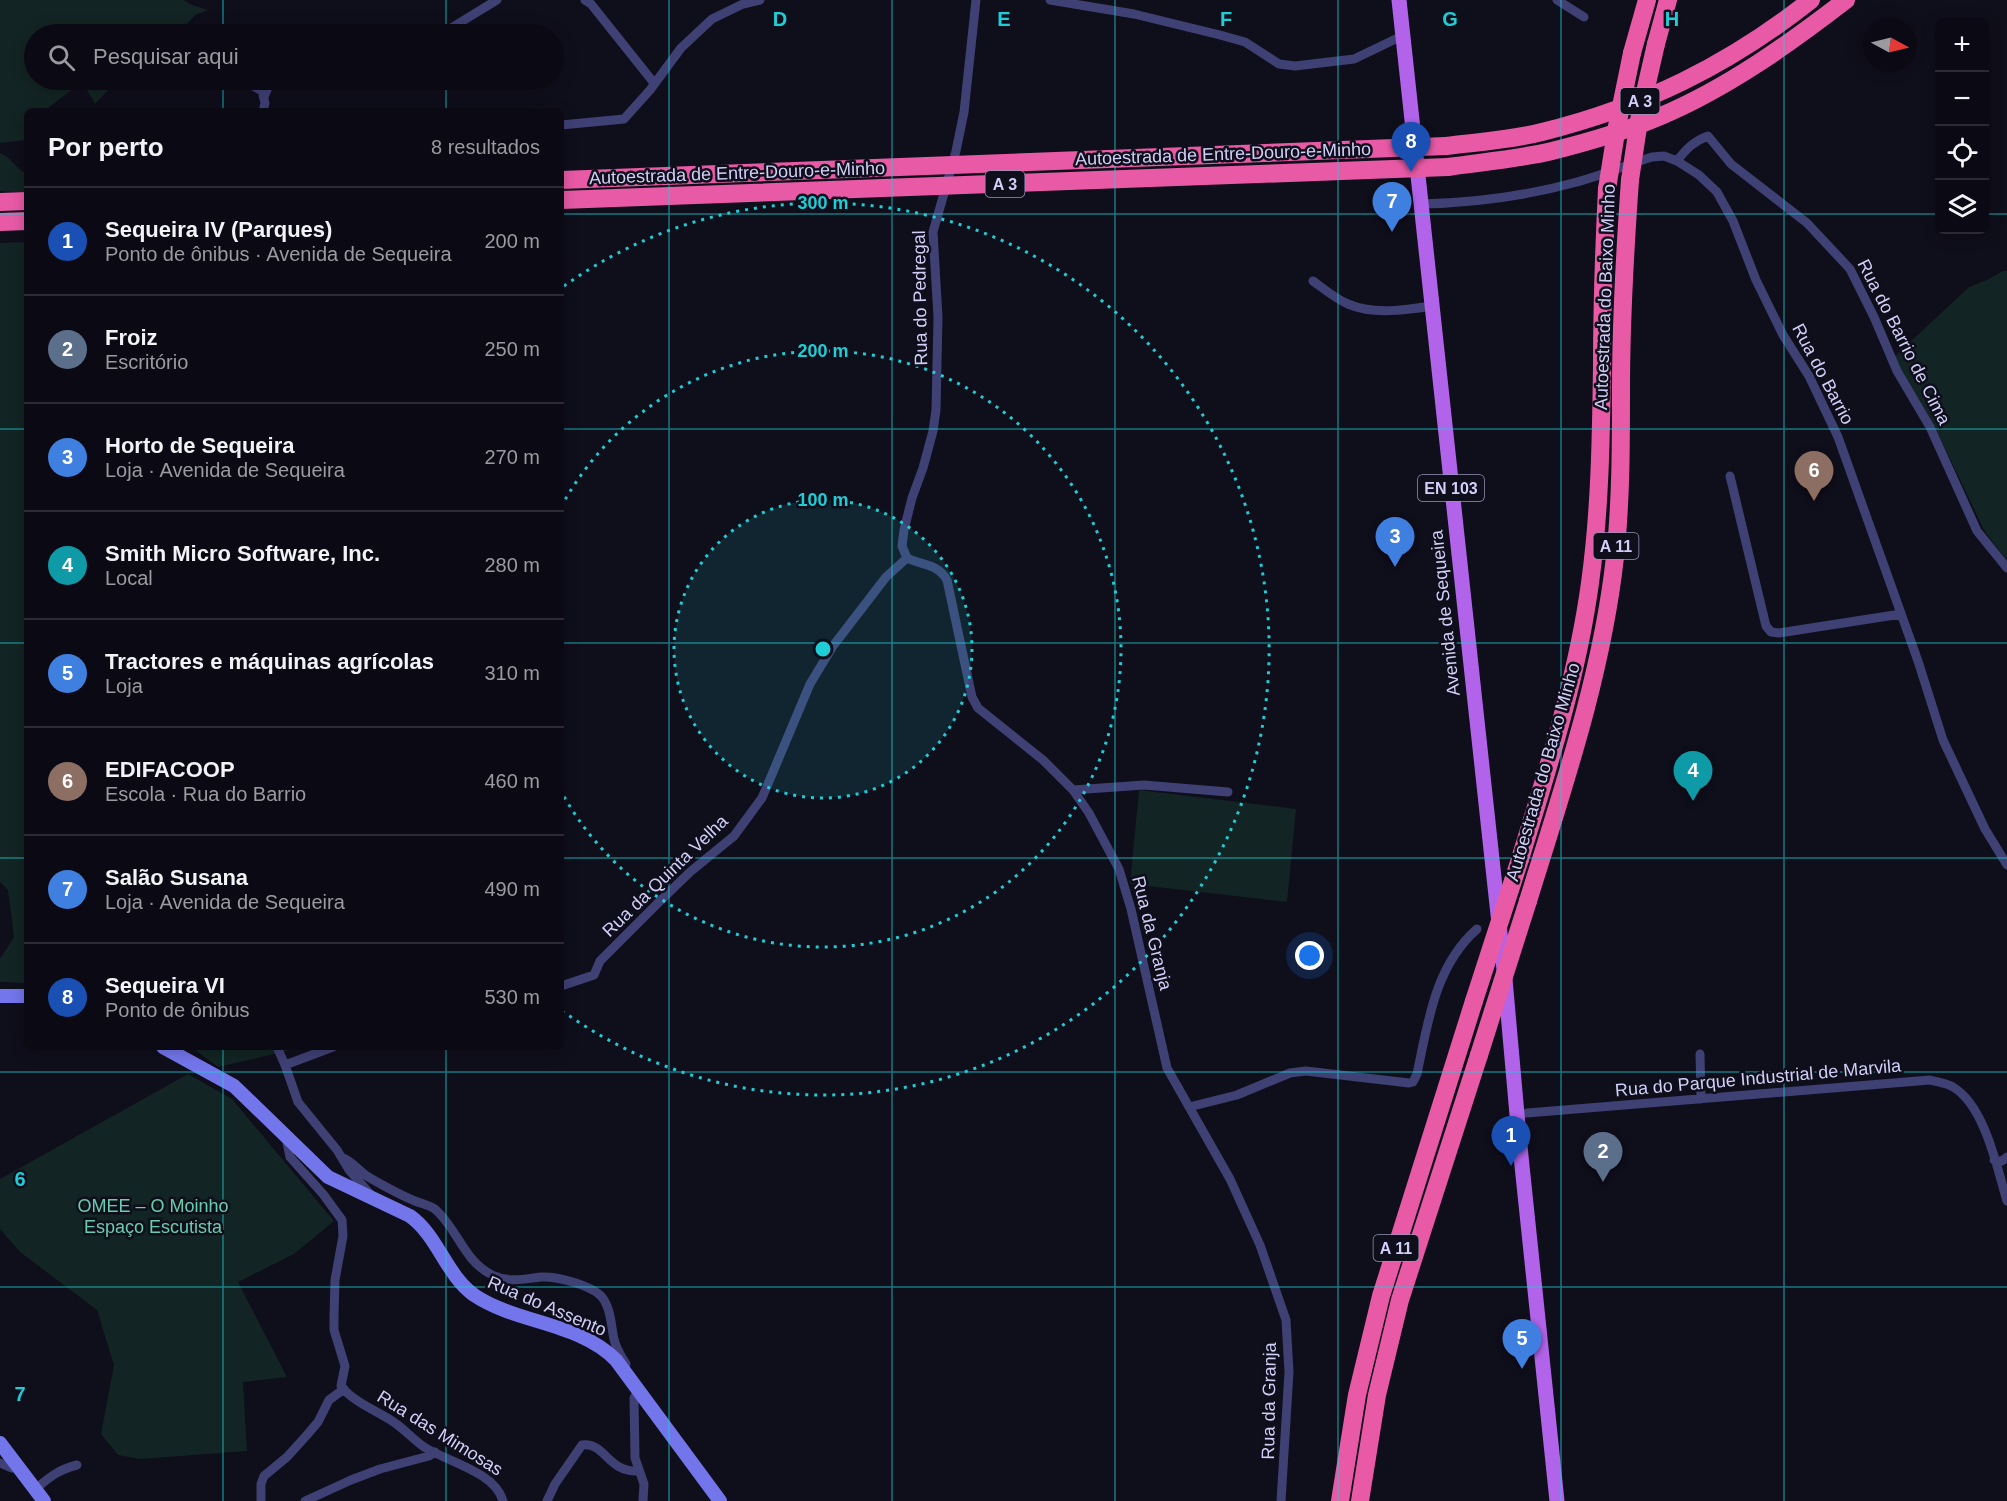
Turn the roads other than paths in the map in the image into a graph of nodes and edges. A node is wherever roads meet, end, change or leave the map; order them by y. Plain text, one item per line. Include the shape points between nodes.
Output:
1 (497, 0) edge
2 (585, 0) edge
3 (760, 0) edge
4 (976, 0) edge
5 (1050, 0) edge
6 (1399, 0) edge
7 (1557, 0) edge
8 (1647, 0) edge
9 (1668, 0) edge
10 (1811, 0) edge
11 (1846, 0) edge
12 (1584, 16) dead end
13 (458, 24) edge
14 (1402, 36) junction
15 (654, 83) junction
16 (260, 90) edge
17 (267, 90) edge
18 (264, 97) junction
19 (263, 108) edge
20 (564, 125) edge
21 (1677, 161) junction
22 (564, 180) edge
23 (564, 200) edge
24 (24, 201) edge
25 (0, 202) edge
26 (1421, 204) junction
27 (24, 220) edge
28 (0, 222) edge
29 (1313, 281) dead end
30 (1432, 306) junction
31 (1730, 476) dead end
32 (907, 558) junction
33 (2007, 568) edge
34 (1901, 614) junction
35 (1073, 790) junction
36 (1228, 792) dead end
37 (2007, 866) edge
38 (1477, 929) dead end
39 (564, 985) edge
40 (0, 996) edge
41 (24, 996) edge
42 (168, 1050) edge
43 (278, 1050) edge
44 (325, 1050) edge
45 (1700, 1054) dead end
46 (285, 1065) junction
47 (1701, 1099) junction
48 (1189, 1107) junction
49 (1516, 1114) junction
50 (286, 1137) junction
51 (341, 1157) junction
52 (2007, 1157) edge
53 (1994, 1160) junction
54 (2002, 1171) edge
55 (375, 1199) junction
56 (2007, 1201) edge
57 (638, 1388) junction
58 (344, 1389) junction
59 (0, 1443) edge
60 (435, 1452) junction
61 (0, 1463) edge
62 (77, 1465) dead end
63 (20, 1467) junction
64 (639, 1470) junction
65 (40, 1495) edge
66 (261, 1501) edge
67 (304, 1501) edge
68 (503, 1501) edge
69 (547, 1501) edge
70 (643, 1501) edge
71 (720, 1501) edge
72 (1281, 1501) edge
73 (1340, 1501) edge
74 (1360, 1501) edge
75 (1557, 1501) edge

1 - 13 street
2 - 15 street
3 - 15 street via 712,19 681,48
4 - 32 street, Rua do Pedregal via 964,112 933,232 938,317 936,410 904,530 902,546
5 - 14 street via 1134,14 1220,35 1245,42 1279,64 1295,66 1354,59
6 - 14 main road, Avenida de Sequeira / EN 103
7 - 12 street
8 - 73 highway, Autoestrada do Baixo Minho / A 11, bridge via 1632,53 1607,189 1600,468 1590,582 1578,657 1520,859 1381,1296 1357,1395
9 - 74 highway, Autoestrada do Baixo Minho / A 11, bridge via 1640,114 1630,180 1623,274 1615,557 1600,647 1580,732 1401,1300 1377,1395
10 - 22 highway, Autoestrada de Entre-Douro-e-Minho / A 3, bridge via 1722,63 1665,91 1602,116 1539,133 1446,146
11 - 23 highway, Autoestrada de Entre-Douro-e-Minho / A 3, bridge via 1749,69 1661,116 1549,152 1448,167
14 - 26 main road, Avenida de Sequeira / EN 103
15 - 20 street via 624,119
16 - 18 street
17 - 18 street
18 - 19 street
21 - 26 street, Rua do Barrio via 1652,157 1551,188 1487,200
21 - 33 street, Rua do Barrio de Cima via 1688,147 1708,136 1731,164 1807,223 1850,269 1897,371 1930,427 1977,531
21 - 34 street, Rua do Barrio via 1717,192 1733,221 1756,280 1838,437
24 - 25 highway
26 - 30 main road, Avenida de Sequeira / EN 103
27 - 28 highway
29 - 30 street via 1354,307 1397,311
30 - 49 main road, Avenida de Sequeira / EN 103 via 1505,979
31 - 34 street via 1766,626 1771,632
32 - 35 street, Rua da Granja via 937,568 947,580 972,697 978,708 1043,760
32 - 39 street, Rua da Quinta Velha via 886,577 833,646 810,684 762,798 734,836 658,903 600,961 594,975
34 - 37 street, Rua do Barrio via 1943,740
35 - 36 street via 1144,785
35 - 48 street, Rua da Granja via 1119,869 1167,1068
38 - 48 street via 1453,956 1438,987 1413,1082 1306,1071
40 - 41 street
42 - 50 street, Rua do Assento via 234,1086
43 - 46 street
44 - 46 street
45 - 47 street
46 - 51 street via 298,1102
47 - 49 street, Rua do Parque Industrial de Marvila
47 - 53 street, Rua do Parque Industrial de Marvila via 1930,1080 1953,1086 1969,1101
48 - 72 street, Rua da Granja via 1230,1179 1260,1245 1286,1320 1289,1372
49 - 75 main road, EN 103
50 - 55 street, Rua do Assento via 328,1178
50 - 58 street via 290,1156 342,1220 334,1330 345,1366 341,1386
51 - 55 street
51 - 57 street via 372,1179 435,1209 470,1258 492,1275 511,1281 558,1278 594,1291 603,1298 614,1342
52 - 53 street
53 - 54 street, Rua do Parque Industrial de Marvila
54 - 56 street, Rua do Parque Industrial de Marvila
55 - 57 street, Rua do Assento via 422,1224 462,1285 474,1295 605,1348
57 - 64 street via 634,1398 635,1458
57 - 71 street, Rua do Assento
58 - 60 street, Rua das Mimosas
58 - 66 street via 329,1400 318,1422 300,1443 264,1476
59 - 63 street
60 - 67 street via 380,1469
60 - 68 street, Rua das Mimosas via 492,1482
61 - 63 street
62 - 65 street via 55,1473
63 - 65 street
64 - 69 street via 620,1469 597,1447 582,1445
64 - 70 street via 644,1484

